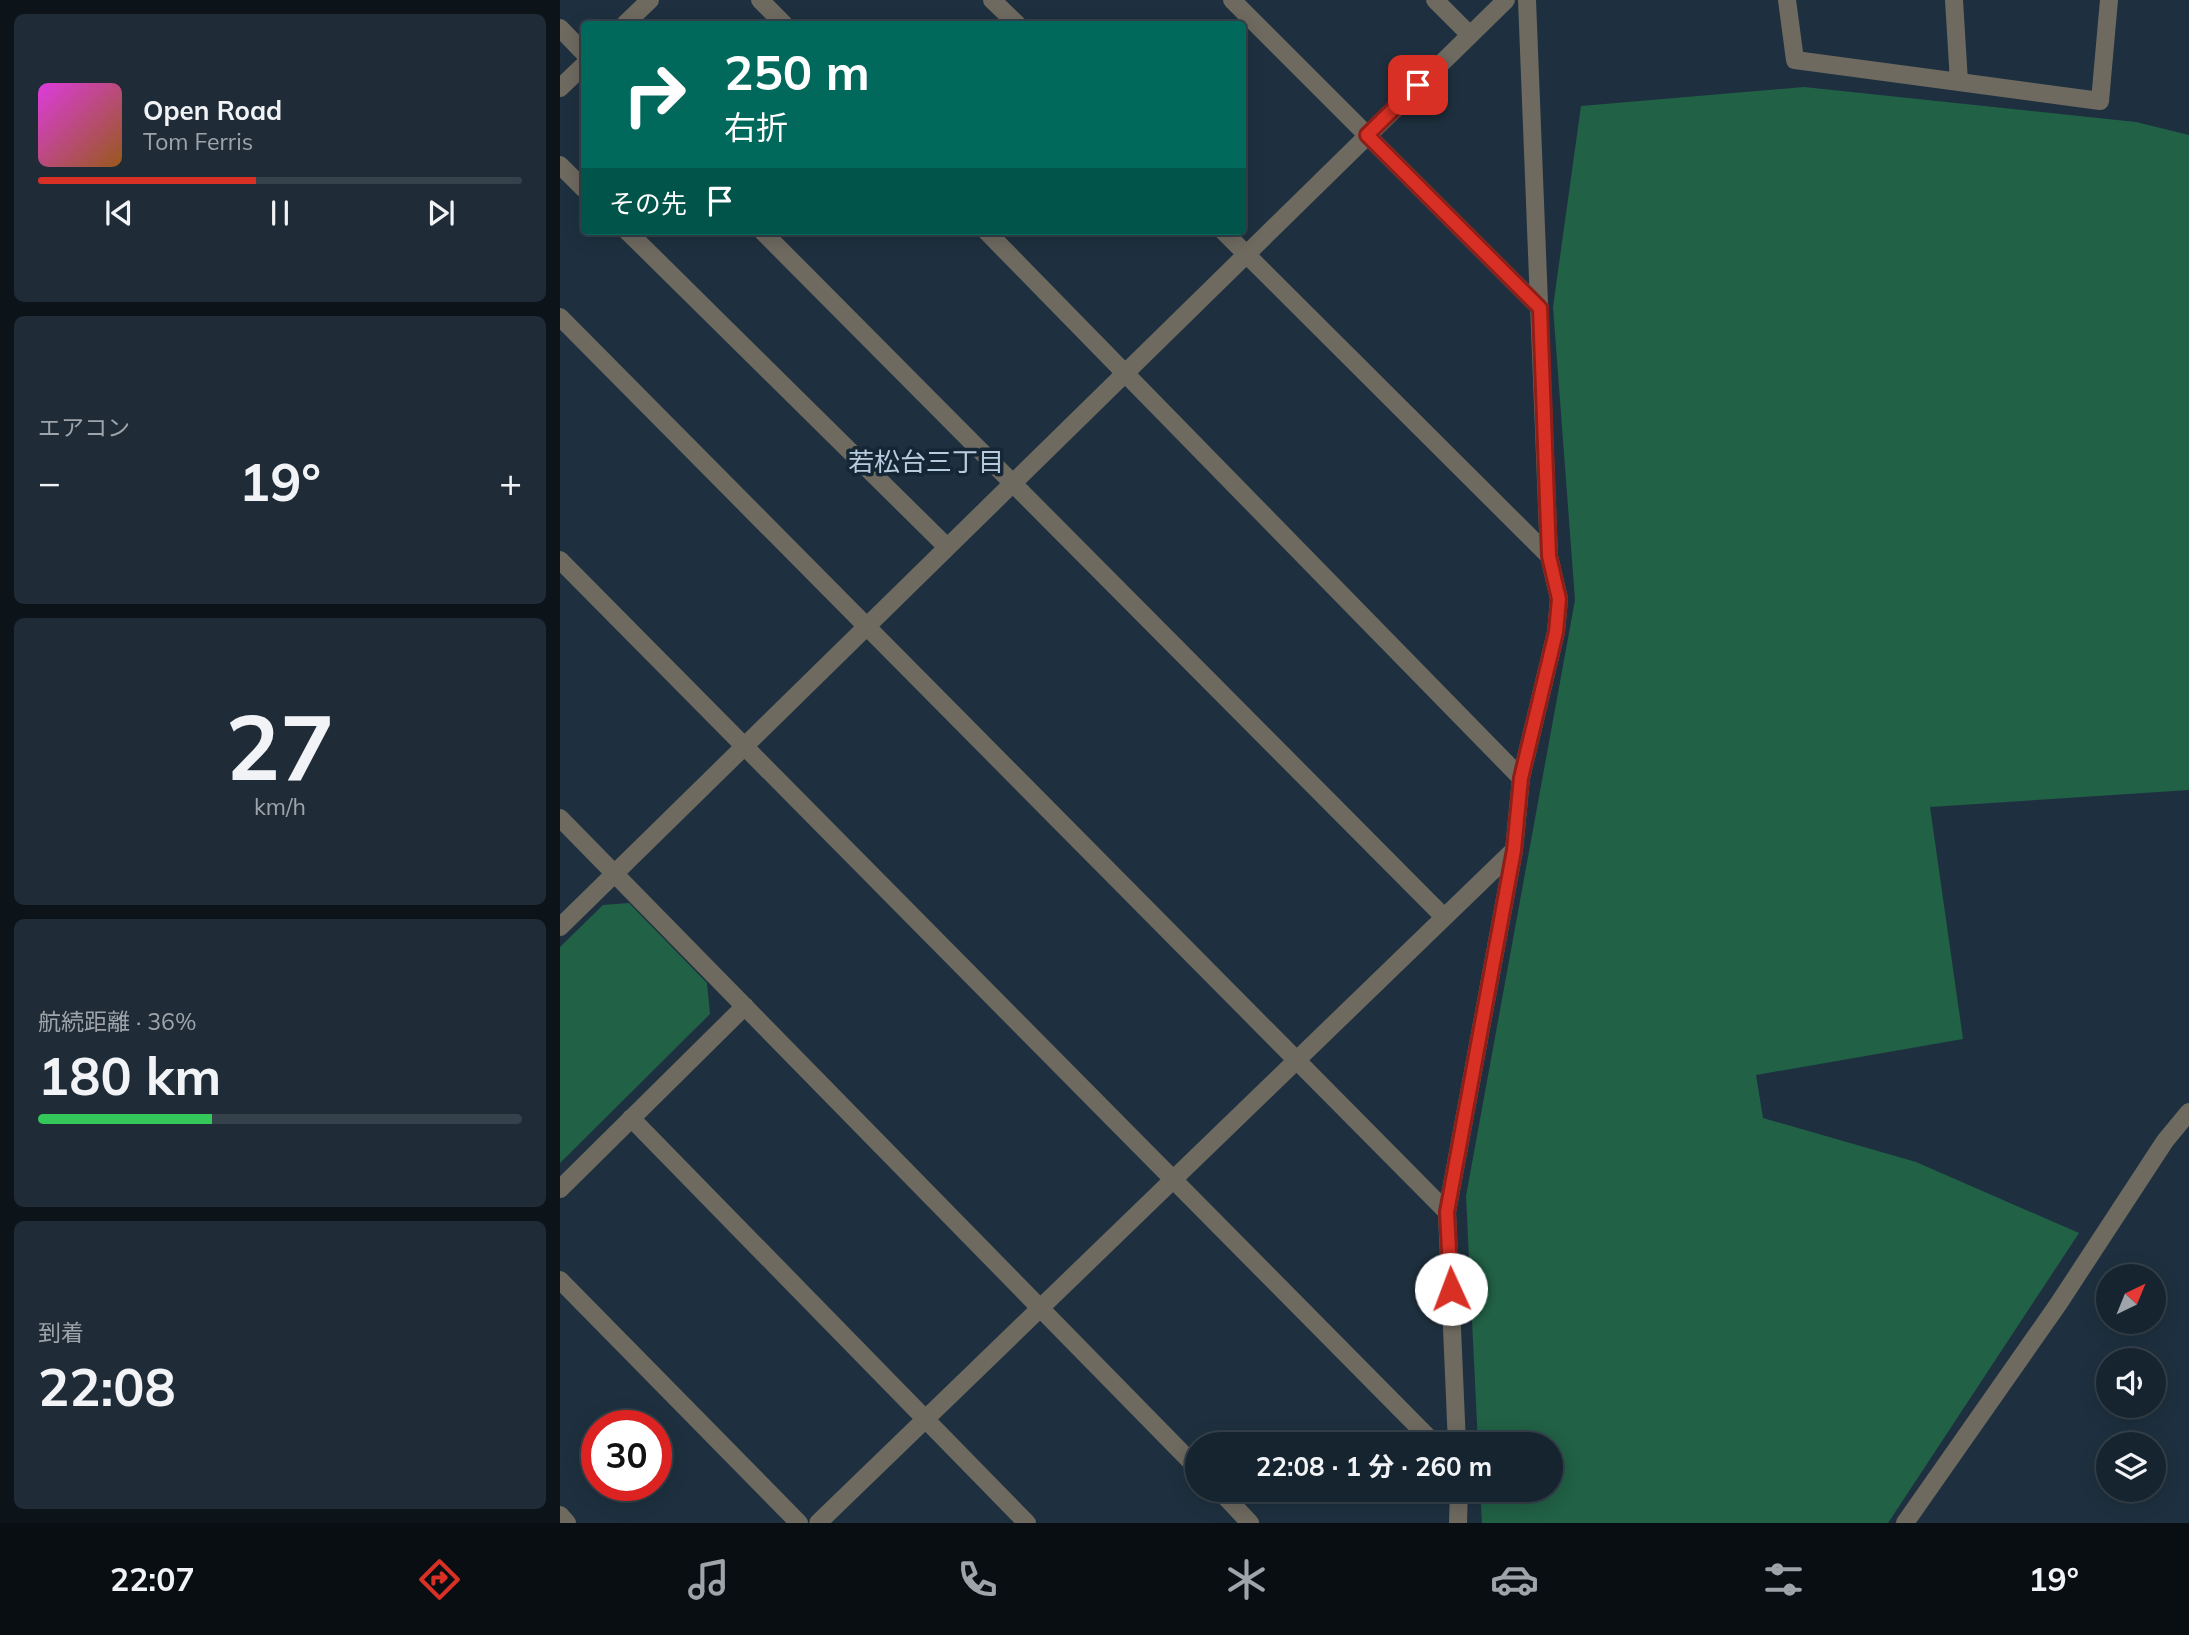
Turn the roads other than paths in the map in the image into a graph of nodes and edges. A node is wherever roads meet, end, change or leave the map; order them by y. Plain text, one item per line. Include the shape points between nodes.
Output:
1 (650, 0) edge
2 (760, 0) edge
3 (992, 0) edge
4 (1232, 0) edge
5 (1435, 0) edge
6 (1506, 0) edge
7 (1527, 0) edge
8 (1787, 0) edge
9 (1954, 0) edge
10 (2109, 0) edge
11 (628, 21) edge
12 (781, 21) edge
13 (1014, 21) edge
14 (560, 28) edge
15 (1470, 35) junction
16 (581, 49) edge
17 (581, 68) edge
18 (1959, 82) junction
19 (560, 89) edge
20 (1367, 135) junction
21 (560, 165) edge
22 (581, 186) edge
23 (631, 235) edge
24 (766, 235) edge
25 (990, 235) edge
26 (1227, 235) edge
27 (1246, 254) junction
28 (1540, 308) junction
29 (560, 317) edge
30 (1125, 372) junction
31 (1013, 483) junction
32 (947, 547) junction
33 (1549, 556) junction
34 (560, 560) edge
35 (866, 626) junction
36 (744, 746) junction
37 (1521, 778) junction
38 (560, 818) edge
39 (1514, 850) junction
40 (614, 873) junction
41 (1444, 917) junction
42 (560, 927) edge
43 (745, 1006) junction
44 (1297, 1059) junction
45 (2189, 1112) edge
46 (631, 1118) junction
47 (1173, 1179) junction
48 (560, 1189) edge
49 (1447, 1212) junction
50 (560, 1280) edge
51 (1040, 1306) junction
52 (925, 1418) junction
53 (1423, 1432) edge
54 (1456, 1432) edge
55 (1185, 1456) edge
56 (1231, 1502) edge
57 (1459, 1502) edge
58 (560, 1515) edge
59 (568, 1523) edge
60 (799, 1523) edge
61 (818, 1523) edge
62 (1027, 1523) edge
63 (1251, 1523) edge
64 (1458, 1523) edge
65 (1905, 1523) edge

1 - 11 street
2 - 12 street
3 - 13 street
4 - 20 street
5 - 15 street
6 - 15 street
7 - 28 street
8 - 18 street via 1795,60
9 - 18 street
10 - 18 street via 2100,101
14 - 16 street
15 - 20 street
17 - 19 street
20 - 27 street
20 - 28 street
21 - 22 street
23 - 32 street
24 - 31 street
25 - 30 street
26 - 27 street
27 - 30 street
27 - 33 street
28 - 33 street
29 - 35 street
30 - 31 street
30 - 37 street
31 - 32 street
31 - 41 street
32 - 35 street
33 - 37 street via 1559,599 1556,632
34 - 36 street
35 - 36 street
35 - 44 street
36 - 40 street
36 - 47 street
37 - 39 street
38 - 40 street
39 - 41 street
39 - 49 street
40 - 42 street
40 - 43 street
41 - 44 street
43 - 46 street
43 - 51 street
44 - 47 street
44 - 49 street
45 - 65 street
46 - 48 street
46 - 52 street
47 - 51 street
47 - 53 street
49 - 54 street
50 - 60 street
51 - 52 street
51 - 55 street
52 - 61 street
52 - 62 street
56 - 63 street
57 - 64 street
58 - 59 street

